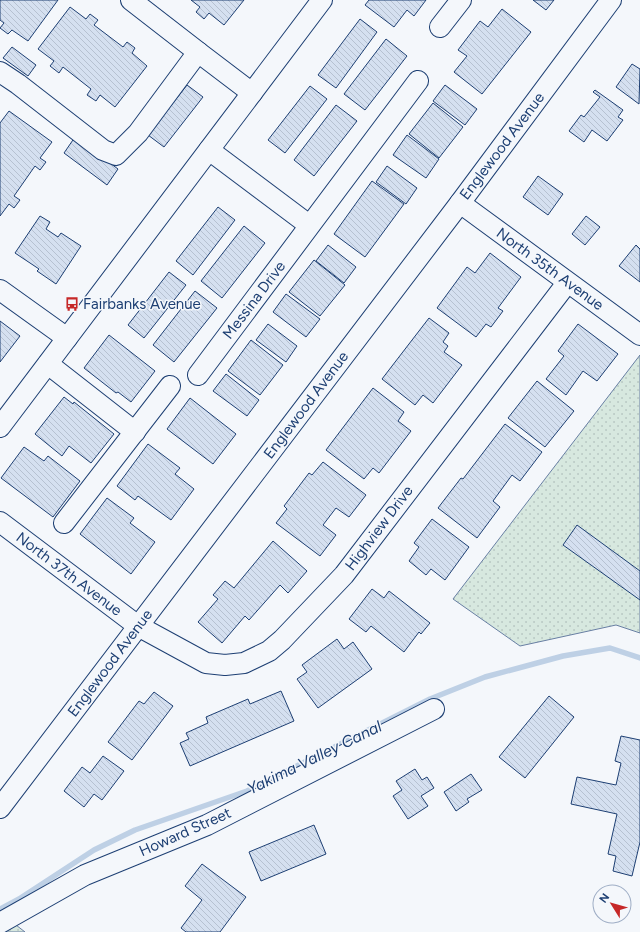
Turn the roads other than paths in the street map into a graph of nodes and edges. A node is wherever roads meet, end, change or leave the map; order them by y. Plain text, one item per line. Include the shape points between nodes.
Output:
1 (131, 0) edge
2 (322, 0) edge
3 (461, 0) edge
4 (611, 0) edge
5 (440, 27) dead end
6 (198, 52) junction
7 (0, 72) edge
8 (418, 81) dead end
9 (252, 93) junction
10 (209, 150) junction
11 (460, 203) junction
12 (309, 225) junction
13 (567, 283) junction
14 (0, 290) edge
15 (640, 335) edge
16 (67, 338) junction
17 (48, 364) junction
18 (198, 375) dead end
19 (170, 386) dead end
20 (0, 427) edge
21 (135, 432) junction
22 (0, 522) edge
23 (64, 523) dead end
24 (138, 626) junction
25 (434, 709) dead end
26 (0, 808) edge
27 (0, 924) edge

1 - 6 street
2 - 9 street
3 - 5 street
4 - 11 street, Englewood Avenue
6 - 7 street via 138,133 116,155 103,150
6 - 9 street
8 - 12 street, Messina Drive
9 - 10 street
10 - 12 street
10 - 16 street
11 - 13 street, North 35th Avenue
11 - 24 street, Englewood Avenue
12 - 18 street, Messina Drive
13 - 15 street, North 35th Avenue
13 - 24 street, Highview Drive via 344,575 269,651 244,663 206,663
14 - 16 street
16 - 17 street
17 - 20 street
17 - 21 street
19 - 21 street
21 - 23 street
22 - 24 street, North 37th Avenue
24 - 26 street, Englewood Avenue
25 - 27 street, Howard Street via 207,825 85,874

